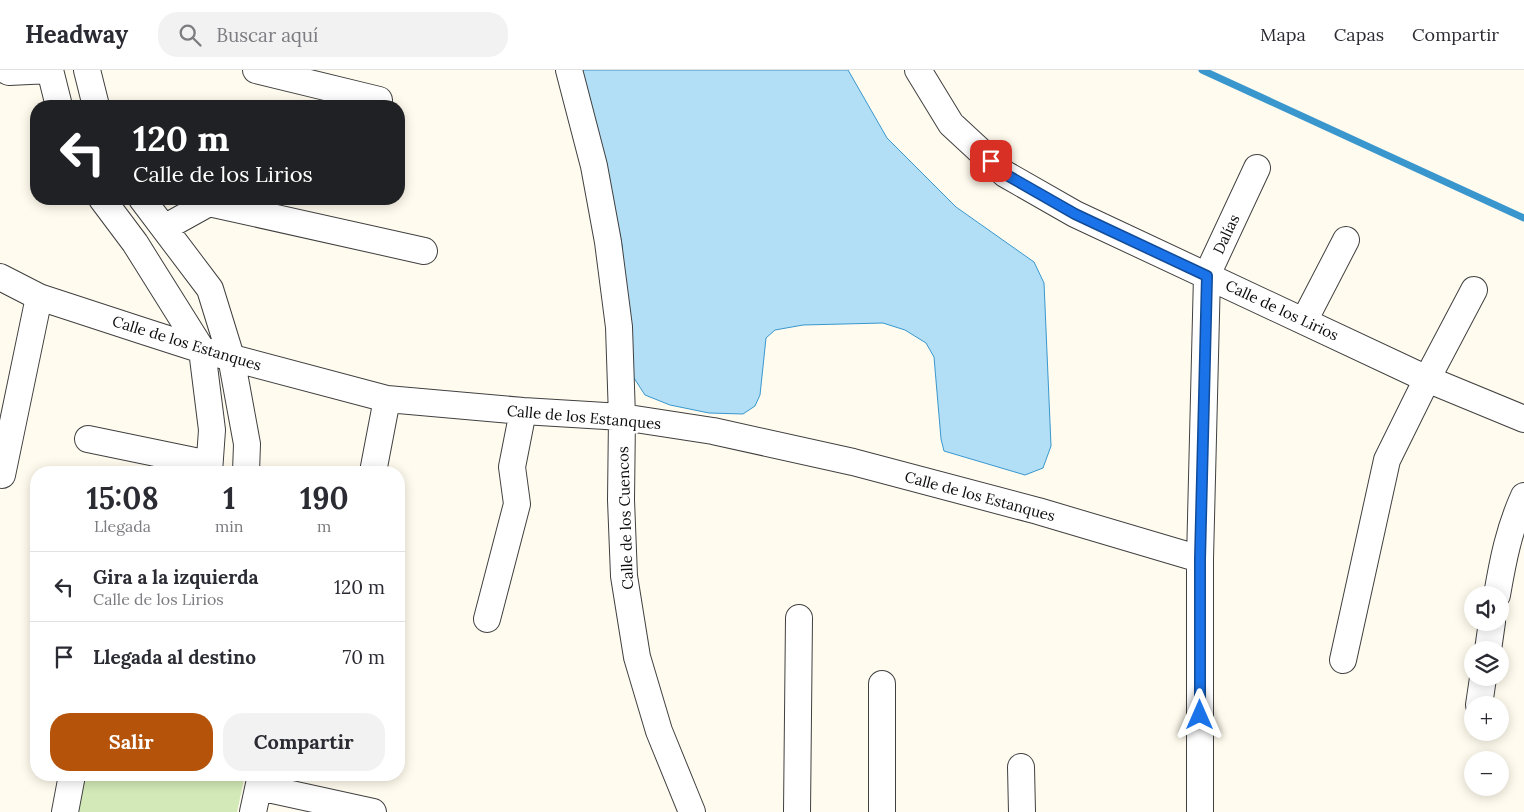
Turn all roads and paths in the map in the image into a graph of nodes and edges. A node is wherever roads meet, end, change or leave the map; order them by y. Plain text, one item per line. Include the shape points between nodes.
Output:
1 (5, 70) edge
2 (50, 70) edge
3 (88, 70) edge
4 (256, 70) edge
5 (569, 70) edge
6 (918, 70) edge
7 (58, 100) edge
8 (95, 100) edge
9 (379, 100) dead end
10 (1257, 168) dead end
11 (106, 205) edge
12 (147, 205) edge
13 (205, 205) edge
14 (218, 205) edge
15 (164, 228) junction
16 (1346, 240) dead end
17 (424, 251) dead end
18 (1207, 276) junction
19 (0, 277) edge
20 (1474, 290) dead end
21 (39, 297) junction
22 (1304, 321) junction
23 (202, 350) junction
24 (231, 357) junction
25 (1427, 379) junction
26 (387, 398) junction
27 (523, 412) junction
28 (622, 417) junction
29 (1524, 419) edge
30 (88, 439) dead end
31 (201, 466) edge
32 (209, 466) edge
33 (246, 466) edge
34 (374, 466) edge
35 (2, 475) dead end
36 (1524, 496) edge
37 (1200, 559) junction
38 (1498, 586) edge
39 (799, 618) dead end
40 (487, 619) dead end
41 (1343, 660) dead end
42 (882, 684) dead end
43 (1021, 767) dead end
44 (71, 781) edge
45 (260, 781) edge
46 (686, 808) edge
47 (65, 812) edge
48 (253, 812) edge
49 (373, 812) edge
50 (797, 812) edge
51 (882, 812) edge
52 (1022, 812) edge
53 (1200, 812) edge

1 - 2 street
2 - 7 street
3 - 8 street
4 - 9 street
5 - 28 street, Calle de los Cuencos via 594,166 608,242 619,327
6 - 18 street, Calle de los Lirios via 951,124 1005,174 1075,214
10 - 18 street, Dalías
11 - 23 street via 135,243
12 - 15 street
13 - 15 street
14 - 17 street
15 - 24 street via 210,289
16 - 22 street
18 - 22 street, Calle de los Lirios
18 - 37 street, Dalías
19 - 21 street, Calle de los Estanques
20 - 25 street
21 - 23 street, Calle de los Estanques
21 - 35 street
22 - 25 street, Calle de los Lirios
23 - 24 street, Calle de los Estanques
23 - 32 street via 212,430
24 - 26 street, Calle de los Estanques
24 - 33 street via 247,444
25 - 29 street, Calle de los Lirios
25 - 41 street via 1387,460
26 - 27 street, Calle de los Estanques
26 - 34 street
27 - 28 street, Calle de los Estanques
27 - 40 street via 512,467 518,504
28 - 37 street, Calle de los Estanques via 713,431 853,462 1038,511
28 - 46 street, Calle de los Cuencos via 624,576 637,657
30 - 31 street
36 - 38 street via 1514,518
37 - 53 street, Dalías
39 - 50 street
42 - 51 street
43 - 52 street
44 - 47 street
45 - 48 street
45 - 49 street

